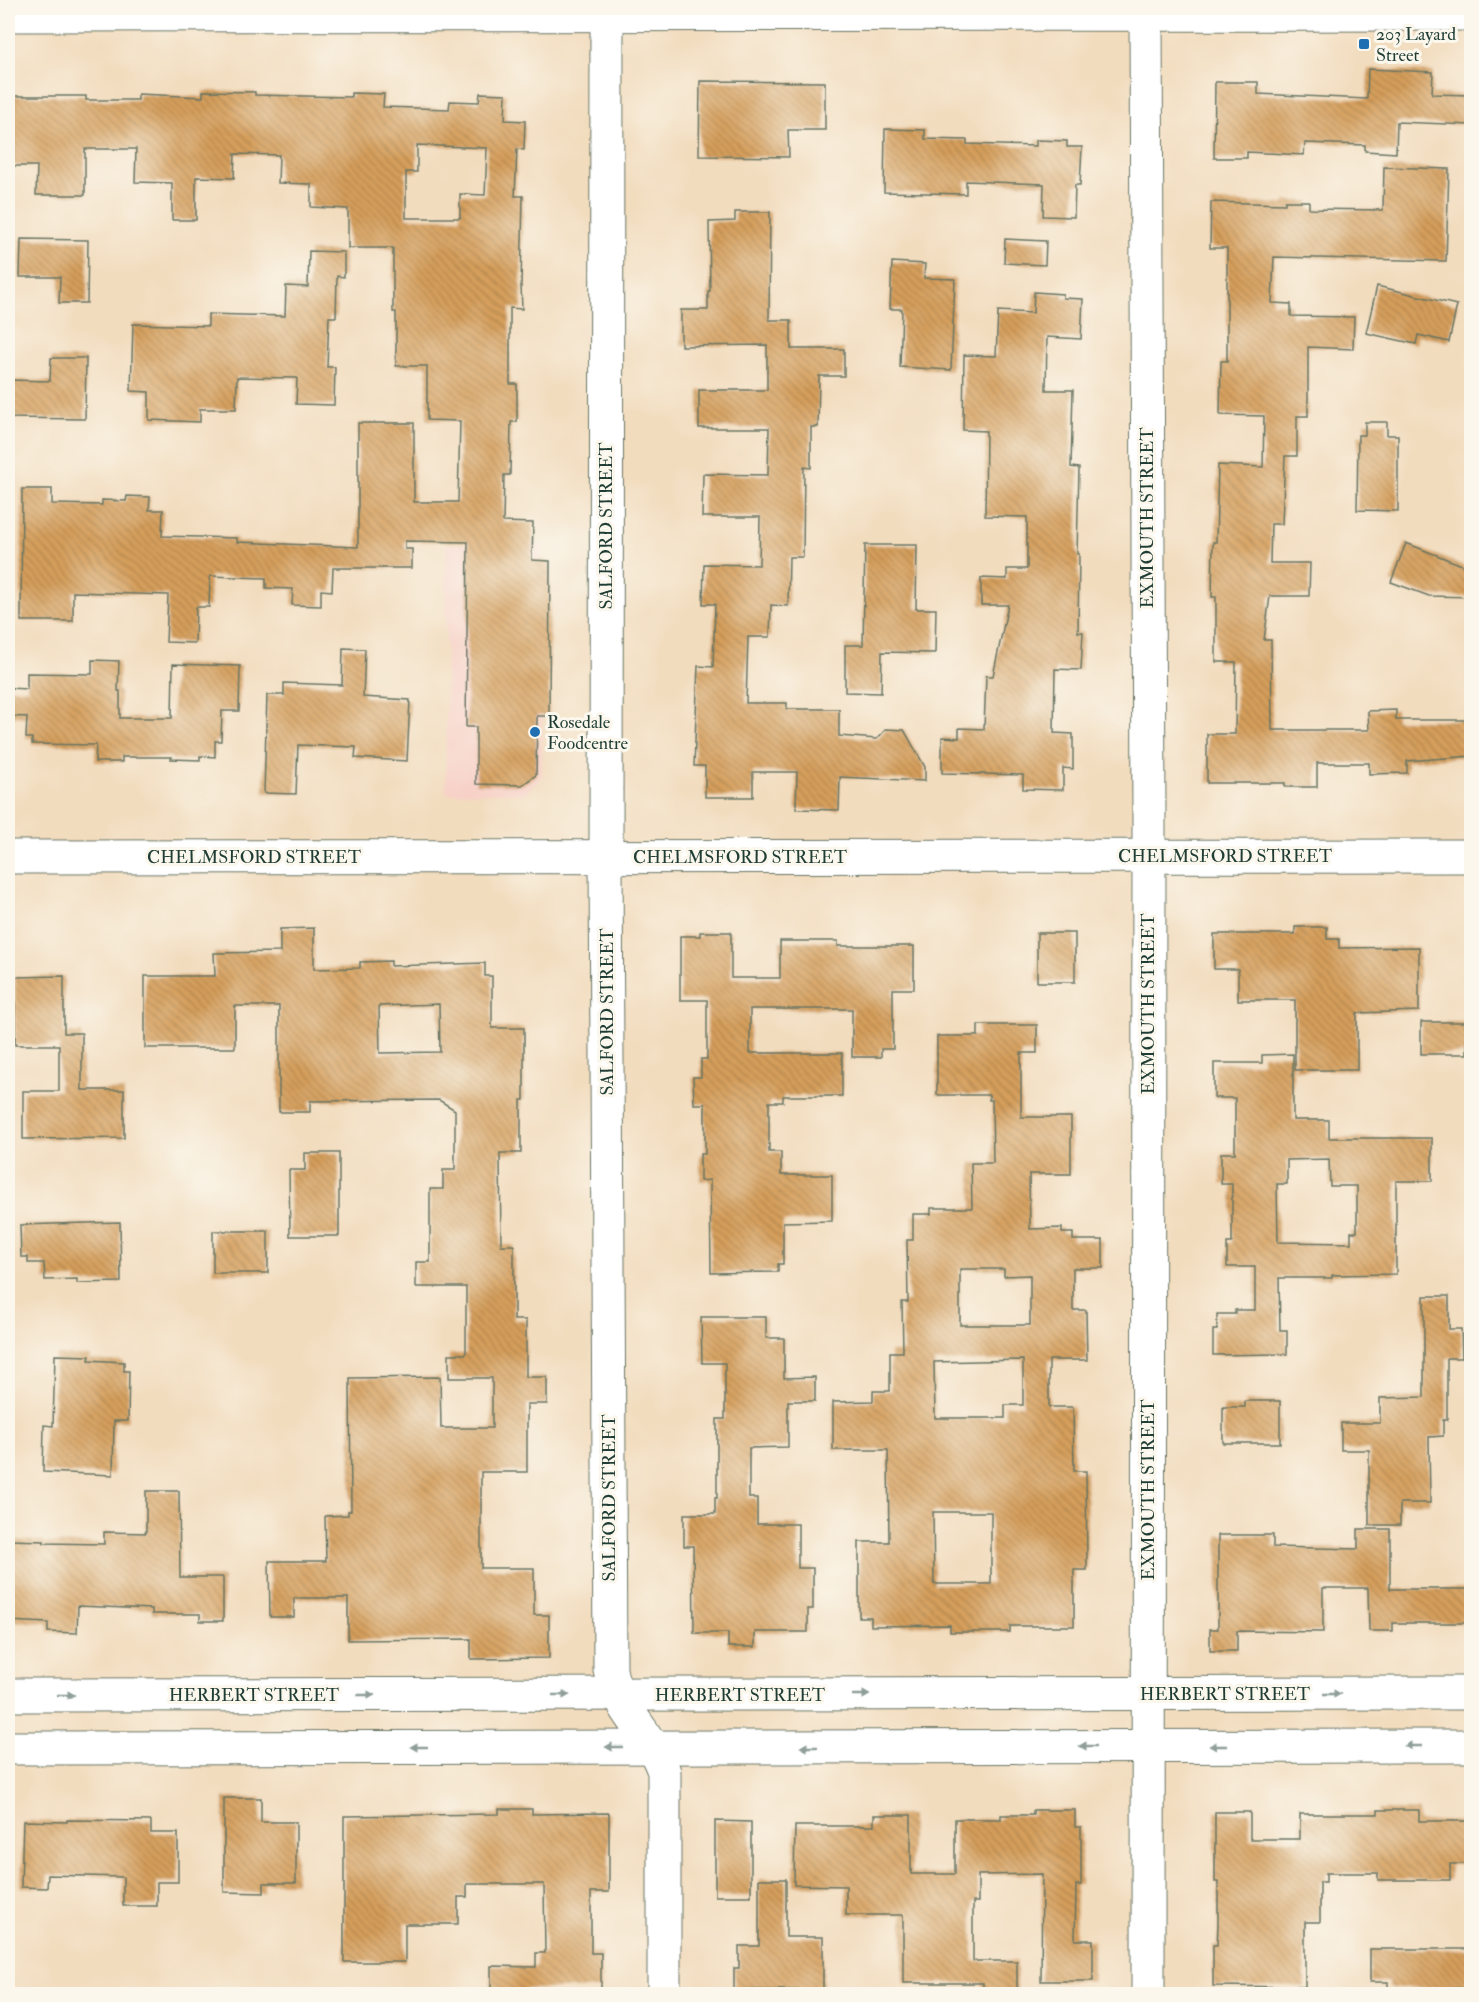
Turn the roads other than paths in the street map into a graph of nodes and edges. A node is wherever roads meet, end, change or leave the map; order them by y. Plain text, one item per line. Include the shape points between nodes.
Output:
1 (987, 11) edge
2 (593, 12) edge
3 (1146, 14) junction
4 (1472, 14) edge
5 (8, 15) edge
6 (1149, 856) junction
7 (1472, 856) edge
8 (8, 857) edge
9 (606, 857) junction
10 (1472, 1693) edge
11 (1148, 1694) junction
12 (8, 1695) edge
13 (618, 1695) junction
14 (1147, 1746) junction
15 (1472, 1746) edge
16 (653, 1747) junction
17 (8, 1748) edge
18 (664, 1995) edge
19 (1148, 1995) edge

1 - 2 street
1 - 3 street
2 - 5 street
2 - 9 street, SALFORD STREET
3 - 4 street
3 - 6 street, EXMOUTH STREET
6 - 7 street, CHELMSFORD STREET
6 - 9 street, CHELMSFORD STREET
6 - 11 street, EXMOUTH STREET
8 - 9 street, CHELMSFORD STREET
9 - 13 street, SALFORD STREET via 610,1670
11 -> 10 street, HERBERT STREET
13 -> 11 street, HERBERT STREET
11 - 14 street, EXMOUTH STREET
12 -> 13 street, HERBERT STREET
13 - 16 street, SALFORD STREET
15 -> 14 street
14 -> 16 street
14 - 19 street, EXMOUTH STREET
16 -> 17 street
16 - 18 street, SALFORD STREET via 664,1772

